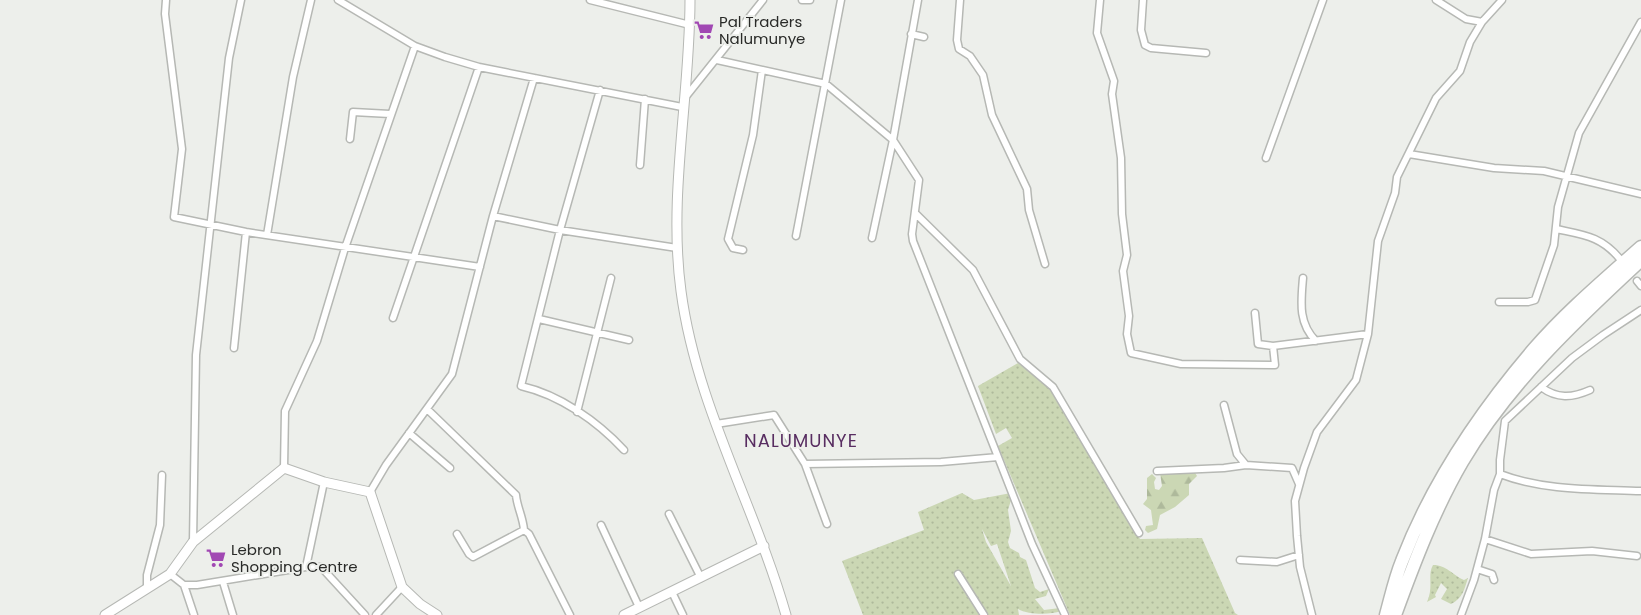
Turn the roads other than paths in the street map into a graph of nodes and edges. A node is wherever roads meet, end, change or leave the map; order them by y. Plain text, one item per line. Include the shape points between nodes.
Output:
1 (166, 0) edge
2 (241, 0) edge
3 (311, 0) edge
4 (338, 0) edge
5 (590, 0) edge
6 (690, 0) edge
7 (763, 0) edge
8 (802, 0) edge
9 (810, 0) edge
10 (841, 0) edge
11 (918, 0) edge
12 (960, 0) edge
13 (1100, 0) edge
14 (1144, 0) edge
15 (1323, 0) edge
16 (1436, 0) edge
17 (1502, 0) edge
18 (610, 2) edge
19 (1482, 22) junction
20 (1641, 22) edge
21 (690, 25) junction
22 (911, 34) junction
23 (924, 37) dead end
24 (415, 46) junction
25 (1206, 53) dead end
26 (717, 60) junction
27 (479, 67) junction
28 (762, 70) junction
29 (534, 78) junction
30 (826, 84) junction
31 (600, 90) junction
32 (645, 99) junction
33 (683, 103) junction
34 (390, 114) junction
35 (350, 140) dead end
36 (893, 140) junction
37 (1409, 154) junction
38 (1266, 158) dead end
39 (640, 165) dead end
40 (1566, 176) junction
41 (1641, 194) edge
42 (915, 213) junction
43 (493, 216) junction
44 (210, 224) junction
45 (1556, 229) junction
46 (560, 230) junction
47 (246, 232) junction
48 (268, 235) junction
49 (796, 236) dead end
50 (872, 238) dead end
51 (1641, 247) edge
52 (345, 248) junction
53 (677, 248) junction
54 (743, 250) dead end
55 (414, 259) junction
56 (1620, 259) dead end
57 (1641, 260) edge
58 (1045, 264) dead end
59 (480, 268) junction
60 (611, 278) dead end
61 (1303, 278) dead end
62 (1499, 302) dead end
63 (1641, 310) edge
64 (1254, 313) dead end
65 (393, 318) dead end
66 (539, 319) junction
67 (598, 333) junction
68 (1368, 334) junction
69 (629, 340) dead end
70 (1316, 341) junction
71 (1273, 346) junction
72 (234, 348) dead end
73 (1541, 387) junction
74 (1590, 390) dead end
75 (1224, 406) dead end
76 (427, 409) junction
77 (576, 412) junction
78 (716, 424) junction
79 (410, 433) junction
80 (624, 450) dead end
81 (998, 456) junction
82 (805, 464) junction
83 (1246, 465) junction
84 (284, 468) junction
85 (450, 468) dead end
86 (1157, 471) dead end
87 (1500, 474) junction
88 (162, 475) dead end
89 (324, 482) junction
90 (1299, 484) junction
91 (1641, 491) edge
92 (370, 492) junction
93 (669, 514) dead end
94 (827, 524) dead end
95 (601, 525) dead end
96 (524, 530) junction
97 (1138, 533) dead end
98 (457, 534) dead end
99 (1485, 539) junction
100 (192, 542) junction
101 (764, 546) junction
102 (1299, 555) junction
103 (1637, 556) dead end
104 (1240, 560) dead end
105 (306, 567) junction
106 (1477, 569) junction
107 (170, 574) junction
108 (958, 574) dead end
109 (701, 578) junction
110 (1494, 580) dead end
111 (223, 582) junction
112 (184, 585) junction
113 (402, 586) junction
114 (147, 590) junction
115 (672, 592) junction
116 (639, 607) junction
117 (105, 615) edge
118 (194, 615) edge
119 (234, 615) edge
120 (365, 615) edge
121 (376, 615) edge
122 (437, 615) edge
123 (570, 615) edge
124 (624, 615) edge
125 (683, 615) edge
126 (786, 615) edge
127 (984, 615) edge
128 (1065, 615) edge
129 (1312, 615) edge
130 (1386, 615) edge
131 (1395, 615) edge
132 (1461, 615) edge

1 - 44 street via 182,149 174,217
2 - 44 street via 229,58
3 - 48 street via 293,78
4 - 24 street
5 - 18 street
6 - 21 street
7 - 26 street
8 - 9 street
10 - 30 street
11 - 22 street
12 - 58 street via 959,49 970,56 983,75 992,114 1027,189 1029,210
13 - 71 street via 1097,33 1114,81 1112,94 1122,158 1122,214 1127,255 1123,271 1131,353 1181,364 1275,365
14 - 25 street via 1141,30 1144,45
15 - 38 street
16 - 19 street via 1466,19
17 - 19 street
18 - 21 street
19 - 37 street via 1470,42 1460,71 1436,98
20 - 40 street via 1579,133
21 - 33 street
22 - 23 street
22 - 36 street
24 - 27 street
24 - 34 street
26 - 28 street
26 - 33 street
27 - 29 street
27 - 55 street
28 - 30 street
28 - 54 street via 754,135 728,239 733,248
29 - 31 street
29 - 43 street
30 - 36 street
30 - 49 street
31 - 32 street
31 - 46 street
32 - 33 street
32 - 39 street
33 - 53 street
34 - 35 street via 353,112
34 - 52 street
36 - 42 street via 918,176
36 - 50 street
37 - 40 street
37 - 68 street via 1397,177 1395,193 1378,240
40 - 41 street
40 - 45 street
42 - 81 street via 913,241
42 - 97 street via 973,270 1020,359 1053,387
43 - 46 street
43 - 59 street
44 - 47 street
44 - 100 street via 196,355
45 - 56 street via 1597,238
45 - 62 street via 1554,245 1535,300
46 - 53 street
46 - 66 street
47 - 48 street
47 - 72 street
48 - 52 street
51 - 130 highway via 1534,348 1494,398 1448,465 1420,520 1402,562
52 - 55 street
52 - 84 street via 317,340 285,411
53 - 78 street via 688,327
55 - 59 street
55 - 65 street
57 - 131 highway via 1572,324 1535,364 1477,439 1439,504
59 - 76 street via 452,374
60 - 67 street
61 - 70 street via 1302,319 1307,333
63 - 73 street via 1603,334
64 - 71 street via 1258,344
66 - 67 street
66 - 77 street via 522,386 545,393
67 - 69 street
67 - 77 street
68 - 70 street
68 - 90 street via 1356,380 1317,432
70 - 71 street
73 - 74 street via 1559,396
73 - 87 street via 1505,421
75 - 83 street via 1236,454
76 - 79 street
76 - 96 street via 516,495
77 - 80 street via 608,433
78 - 82 street via 774,414
78 - 101 street
79 - 85 street
79 - 92 street
81 - 82 street via 941,462
81 - 128 street via 1032,544
82 - 94 street
83 - 86 street
83 - 90 street via 1292,468
84 - 89 street
84 - 100 street
87 - 91 street via 1518,481 1584,489
87 - 99 street
88 - 114 street via 160,525 147,575
89 - 92 street
89 - 105 street
90 - 102 street via 1295,501
92 - 113 street
93 - 109 street
95 - 116 street
96 - 98 street via 473,557
96 - 123 street
99 - 103 street via 1531,554 1592,551
99 - 106 street
100 - 107 street
101 - 109 street
101 - 126 street
102 - 104 street via 1277,562
102 - 129 street
105 - 111 street
105 - 120 street via 324,569
106 - 110 street via 1492,574
106 - 132 street
107 - 112 street
107 - 114 street
108 - 127 street
109 - 115 street
111 - 112 street
111 - 119 street
112 - 118 street
113 - 121 street
113 - 122 street
114 - 117 street
115 - 116 street
115 - 125 street
116 - 124 street

